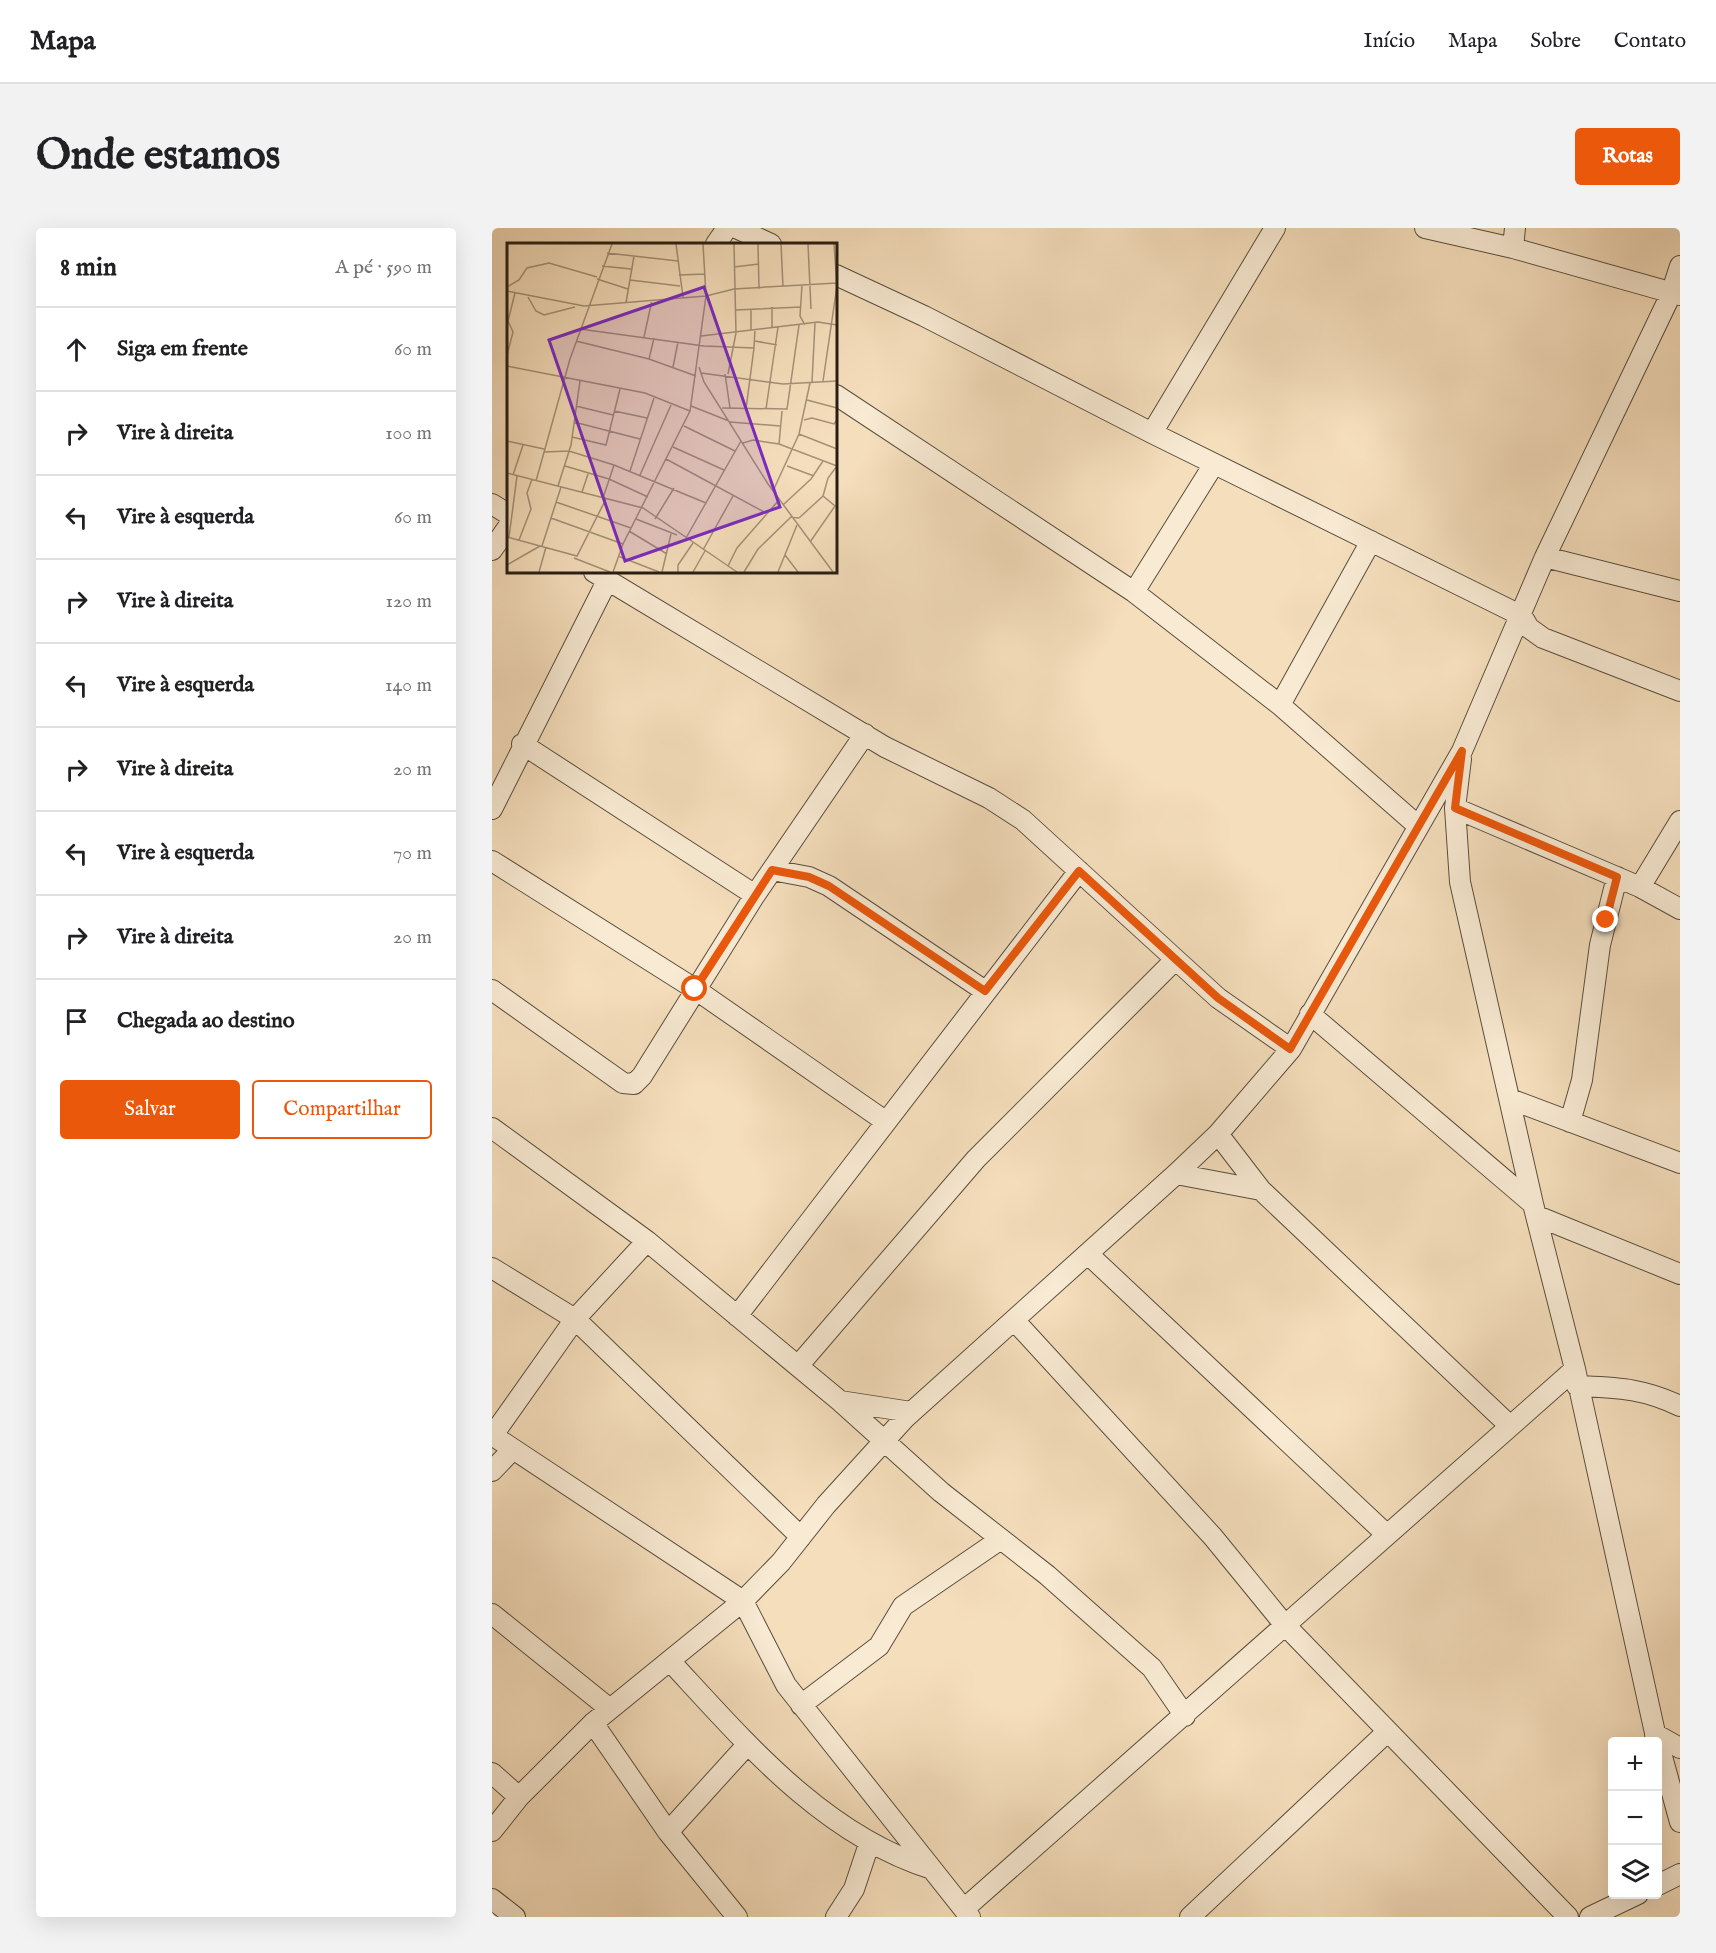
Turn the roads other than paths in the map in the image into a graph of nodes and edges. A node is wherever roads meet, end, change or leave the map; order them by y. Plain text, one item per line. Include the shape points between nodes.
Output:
1 (728, 228) edge
2 (736, 228) edge
3 (1275, 228) edge
4 (1425, 228) edge
5 (1515, 228) edge
6 (717, 243) edge
7 (769, 243) edge
8 (1513, 248) junction
9 (1680, 266) edge
10 (837, 275) edge
11 (1676, 295) edge
12 (837, 396) edge
13 (1152, 434) junction
14 (1214, 464) junction
15 (492, 504) edge
16 (507, 513) edge
17 (507, 528) edge
18 (1371, 541) junction
19 (492, 550) edge
20 (1545, 557) junction
21 (601, 576) edge
22 (1680, 591) edge
23 (1134, 592) junction
24 (1522, 616) junction
25 (1680, 691) edge
26 (1280, 705) junction
27 (865, 734) junction
28 (522, 744) junction
29 (1462, 751) junction
30 (1455, 808) junction
31 (492, 809) edge
32 (1680, 821) edge
33 (1417, 825) junction
34 (492, 861) edge
35 (772, 870) junction
36 (1079, 871) junction
37 (1617, 877) junction
38 (1640, 887) junction
39 (755, 895) junction
40 (1680, 909) edge
41 (1175, 960) junction
42 (695, 989) junction
43 (492, 990) edge
44 (985, 991) junction
45 (1310, 1014) junction
46 (1290, 1049) junction
47 (1510, 1099) junction
48 (885, 1121) junction
49 (1570, 1122) junction
50 (492, 1128) edge
51 (1218, 1134) junction
52 (1679, 1162) edge
53 (1176, 1174) junction
54 (1261, 1190) junction
55 (1535, 1210) junction
56 (647, 1241) junction
57 (1089, 1254) junction
58 (492, 1268) edge
59 (1680, 1274) edge
60 (737, 1316) junction
61 (575, 1319) junction
62 (1014, 1320) junction
63 (798, 1366) junction
64 (1576, 1378) junction
65 (840, 1401) junction
66 (1680, 1406) edge
67 (911, 1412) junction
68 (1509, 1425) junction
69 (492, 1435) edge
70 (884, 1440) junction
71 (513, 1449) junction
72 (492, 1472) edge
73 (1386, 1534) junction
74 (801, 1537) junction
75 (1001, 1539) junction
76 (743, 1601) junction
77 (492, 1614) edge
78 (1284, 1624) junction
79 (670, 1661) junction
80 (801, 1705) junction
81 (610, 1709) junction
82 (1185, 1716) junction
83 (592, 1723) junction
84 (1387, 1732) junction
85 (1657, 1737) edge
86 (1662, 1741) edge
87 (747, 1745) junction
88 (1680, 1748) edge
89 (1662, 1752) edge
90 (492, 1773) edge
91 (1676, 1787) edge
92 (519, 1797) junction
93 (1680, 1822) edge
94 (492, 1831) edge
95 (668, 1832) junction
96 (869, 1844) junction
97 (932, 1869) junction
98 (1680, 1874) edge
99 (1662, 1883) edge
100 (492, 1899) edge
101 (1628, 1899) edge
102 (967, 1913) edge
103 (515, 1917) edge
104 (737, 1917) edge
105 (836, 1917) edge
106 (1190, 1917) edge
107 (1568, 1917) edge
108 (1590, 1917) edge

1 - 6 street
2 - 7 street
3 - 13 street
4 - 8 street
5 - 8 street
8 - 11 street
9 - 11 street
10 - 13 street
11 - 20 street
12 - 23 street
13 - 14 street
14 - 18 street
14 - 23 street
15 - 16 street
17 - 19 street
18 - 24 street
18 - 26 street
20 - 22 street
20 - 24 street
21 - 27 street
21 - 28 street
23 - 26 street
24 - 25 street via 1529,628 1543,638
24 - 29 street
26 - 33 street
27 - 35 street
27 - 36 street via 989,798 1023,820
28 - 31 street
28 - 39 street
29 - 30 street
29 - 33 street
30 - 37 street
30 - 47 street via 1460,882
32 - 38 street
33 - 45 street
34 - 42 street
35 - 39 street
35 - 44 street via 809,877 829,886
36 - 41 street
36 - 44 street
37 - 38 street
37 - 49 street via 1600,945 1582,1080
38 - 40 street
39 - 42 street
41 - 46 street via 1218,998
41 - 63 street via 976,1158
42 - 43 street via 634,1084 584,1056
42 - 48 street
44 - 48 street
45 - 46 street
45 - 55 street
46 - 51 street
47 - 49 street
47 - 55 street
48 - 60 street
49 - 52 street
50 - 56 street
51 - 53 street
51 - 54 street
53 - 54 street
53 - 57 street
54 - 68 street
55 - 59 street
55 - 64 street
56 - 60 street
56 - 61 street
57 - 62 street
57 - 73 street
58 - 61 street
60 - 63 street
61 - 69 street
61 - 74 street
62 - 67 street
62 - 78 street via 1213,1537
63 - 65 street
64 - 66 street via 1657,1395
64 - 68 street
64 - 85 street
65 - 67 street
65 - 70 street
67 - 70 street
68 - 73 street
69 - 71 street
70 - 74 street
70 - 75 street
71 - 72 street
71 - 76 street
73 - 78 street
74 - 76 street
75 - 80 street via 903,1606 871,1654
75 - 82 street via 1152,1668
76 - 79 street
76 - 80 street via 786,1685
77 - 81 street
78 - 82 street
78 - 84 street
79 - 81 street
79 - 87 street
80 - 97 street
81 - 83 street
82 - 102 street
83 - 92 street
83 - 95 street
84 - 106 street
84 - 107 street
86 - 88 street
87 - 95 street
87 - 96 street via 807,1798
89 - 91 street
90 - 92 street
91 - 93 street
92 - 94 street
95 - 104 street
96 - 97 street
96 - 105 street via 854,1889
97 - 102 street
98 - 99 street
100 - 103 street
101 - 108 street

